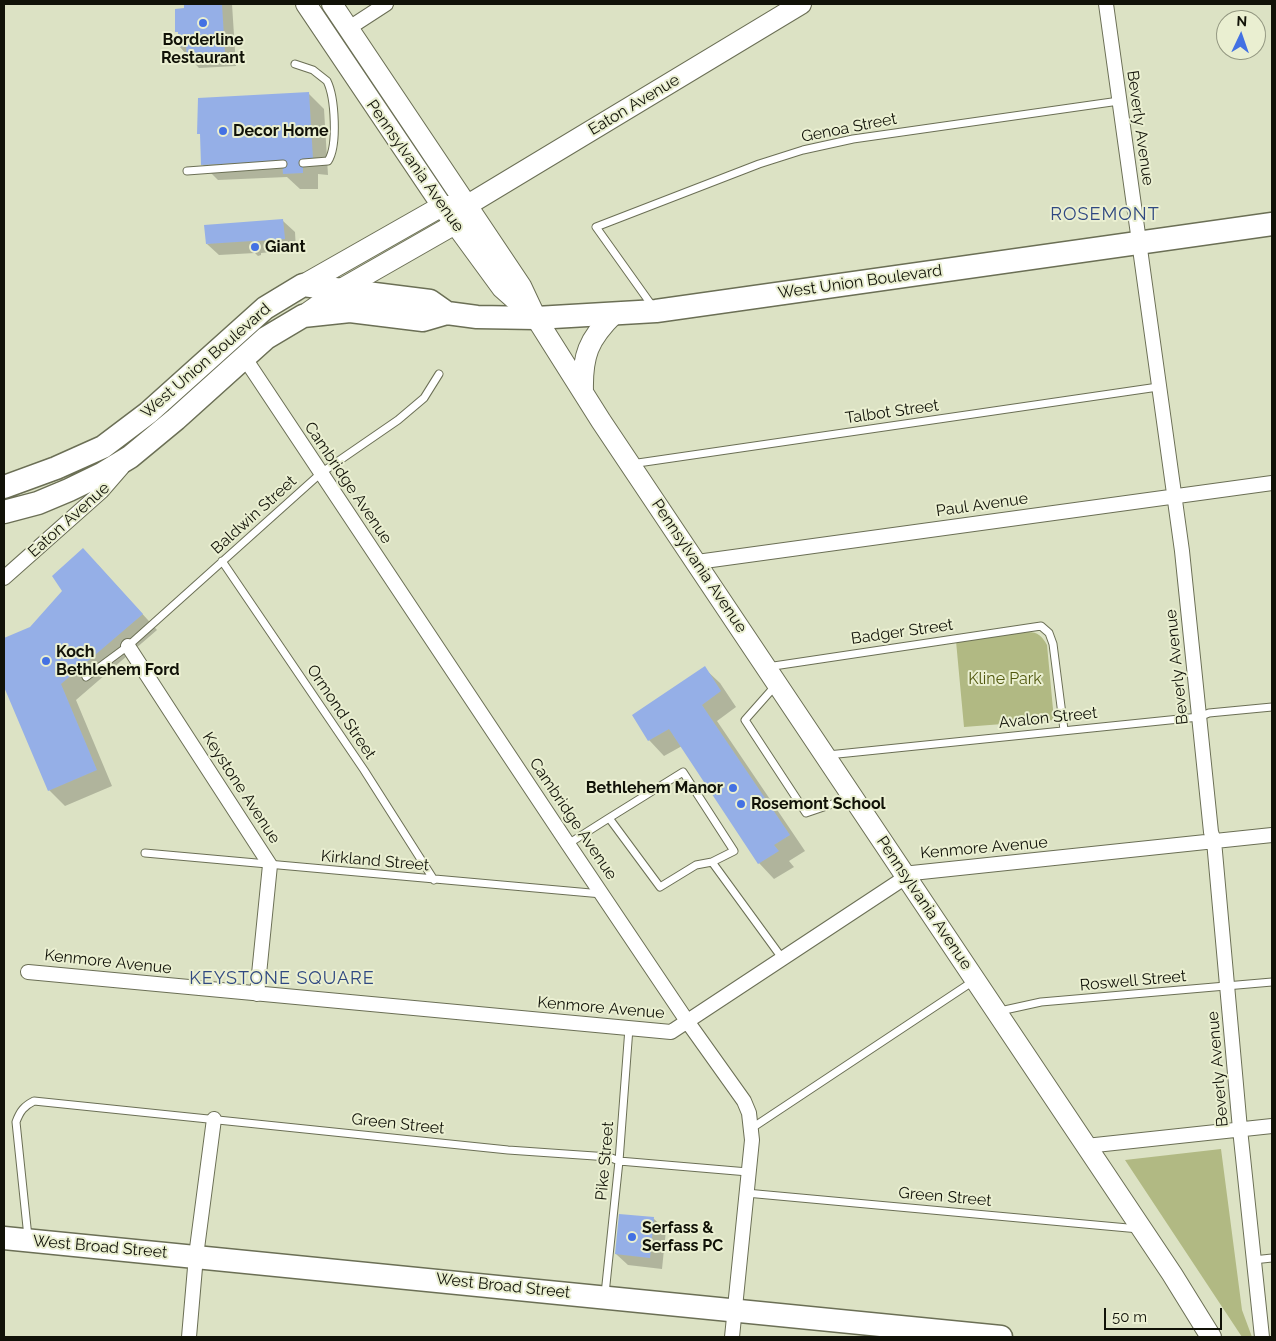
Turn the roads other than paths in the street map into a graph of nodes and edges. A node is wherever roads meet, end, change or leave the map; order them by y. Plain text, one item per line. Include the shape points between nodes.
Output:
1 (306, 4) edge
2 (332, 4) edge
3 (386, 4) edge
4 (801, 4) edge
5 (1106, 4) edge
6 (349, 28) junction
7 (295, 64) dead end
8 (1119, 101) junction
9 (303, 163) dead end
10 (282, 164) dead end
11 (187, 171) dead end
12 (442, 206) junction
13 (466, 206) junction
14 (455, 224) junction
15 (1272, 224) edge
16 (1138, 242) junction
17 (303, 285) junction
18 (343, 288) junction
19 (656, 311) junction
20 (447, 312) junction
21 (615, 314) junction
22 (303, 316) junction
23 (536, 318) junction
24 (244, 357) junction
25 (439, 374) dead end
26 (1158, 387) junction
27 (583, 392) junction
28 (130, 457) junction
29 (630, 464) junction
30 (321, 473) junction
31 (1272, 483) edge
32 (4, 487) edge
33 (1174, 497) junction
34 (4, 512) edge
35 (222, 561) junction
36 (697, 562) junction
37 (6, 575) edge
38 (128, 646) junction
39 (772, 675) junction
40 (86, 677) dead end
41 (1272, 707) edge
42 (1199, 716) junction
43 (1064, 730) junction
44 (826, 755) junction
45 (853, 796) junction
46 (609, 818) junction
47 (1272, 835) edge
48 (1214, 842) junction
49 (568, 844) junction
50 (145, 853) dead end
51 (712, 862) junction
52 (270, 866) junction
53 (906, 876) junction
54 (434, 880) junction
55 (602, 894) junction
56 (782, 958) junction
57 (28, 972) dead end
58 (975, 980) junction
59 (1272, 982) edge
60 (1228, 986) junction
61 (257, 994) junction
62 (996, 1012) junction
63 (687, 1021) junction
64 (629, 1028) junction
65 (214, 1119) junction
66 (1272, 1126) edge
67 (752, 1128) junction
68 (1240, 1129) junction
69 (1086, 1146) junction
70 (619, 1161) junction
71 (748, 1172) junction
72 (746, 1193) junction
73 (1142, 1230) junction
74 (4, 1238) edge
75 (29, 1240) junction
76 (196, 1256) junction
77 (1272, 1258) edge
78 (1253, 1260) junction
79 (605, 1297) junction
80 (734, 1311) junction
81 (1261, 1333) edge
82 (189, 1337) edge
83 (732, 1337) edge
84 (1001, 1337) edge
85 (1211, 1337) edge

1 - 12 street, Pennsylvania Avenue
2 - 6 street, Pennsylvania Avenue
3 - 6 street
4 - 13 street, Eaton Avenue
5 - 8 street, Beverly Avenue
6 - 13 street, Pennsylvania Avenue
7 - 9 lane via 313,70 328,81 334,136 334,150 328,161
8 - 16 street, Beverly Avenue
8 - 19 lane, Genoa Street via 853,138 802,150 596,227
10 - 11 lane
12 - 13 street
12 - 14 street, Pennsylvania Avenue
12 - 17 street
13 - 14 street, Eaton Avenue
13 - 23 street, Pennsylvania Avenue via 521,286
14 - 18 street, Eaton Avenue
14 - 23 street, Pennsylvania Avenue via 502,288
15 - 16 main road, West Union Boulevard
16 - 19 main road, West Union Boulevard
16 - 26 street, Beverly Avenue
17 - 18 main road, West Union Boulevard
17 - 32 main road, West Union Boulevard via 265,308 148,413 103,447
18 - 20 main road, West Union Boulevard via 430,301
18 - 22 street, Eaton Avenue
19 - 21 main road, West Union Boulevard
20 - 22 main road, West Union Boulevard via 423,320 350,311
20 - 23 main road, West Union Boulevard via 477,317
21 - 23 main road, West Union Boulevard
21 - 27 street via 598,331 585,353
22 - 24 main road, West Union Boulevard via 266,338
23 - 27 street, Pennsylvania Avenue
24 - 28 main road, West Union Boulevard
24 - 30 street, Cambridge Avenue
25 - 30 lane, Baldwin Street via 424,398 398,420
26 - 29 lane, Talbot Street
26 - 33 street, Beverly Avenue
27 - 29 street, Pennsylvania Avenue
28 - 34 main road, West Union Boulevard via 69,490
28 - 37 street, Eaton Avenue via 117,476
29 - 36 street, Pennsylvania Avenue
30 - 35 lane, Baldwin Street
30 - 49 street, Cambridge Avenue
31 - 33 street, Paul Avenue
33 - 36 street, Paul Avenue
33 - 42 street, Beverly Avenue
35 - 38 lane, Baldwin Street
35 - 54 lane, Ormond Street via 364,770
36 - 39 street, Pennsylvania Avenue
38 - 40 lane, Baldwin Street
38 - 52 street, Keystone Avenue
39 - 43 lane, Badger Street via 1041,626 1054,644
39 - 44 street, Pennsylvania Avenue
39 - 45 lane via 745,720 806,813
41 - 42 lane, Avalon Street via 1209,712
42 - 43 lane, Avalon Street
42 - 48 street, Beverly Avenue
43 - 44 lane, Avalon Street
44 - 45 street, Pennsylvania Avenue
45 - 53 street, Pennsylvania Avenue
46 - 49 lane
46 - 51 lane via 660,887 696,865
46 - 51 lane via 683,772 734,851
47 - 48 street, Kenmore Avenue
48 - 53 street, Kenmore Avenue
48 - 60 street, Beverly Avenue
49 - 55 street, Cambridge Avenue
50 - 52 lane, Kirkland Street
51 - 56 lane
52 - 54 lane, Kirkland Street
52 - 61 street, Keystone Avenue
53 - 56 street, Kenmore Avenue
53 - 58 street, Pennsylvania Avenue
54 - 55 lane, Kirkland Street
55 - 63 street, Cambridge Avenue
56 - 63 street, Kenmore Avenue
57 - 61 street, Kenmore Avenue
58 - 62 street, Pennsylvania Avenue
58 - 67 lane
59 - 60 lane, Roswell Street
60 - 62 lane, Roswell Street via 1041,1002
60 - 68 street, Beverly Avenue
61 - 64 street, Kenmore Avenue
62 - 69 street, Pennsylvania Avenue
63 - 64 street, Kenmore Avenue via 670,1032
63 - 67 street, Cambridge Avenue via 744,1101
64 - 70 lane, Pike Street
65 - 70 lane, Green Street
65 - 75 lane, Green Street via 44,1101 25,1105 16,1122
65 - 76 street
66 - 68 street
67 - 71 street, Cambridge Avenue
68 - 69 street
68 - 78 street, Beverly Avenue
69 - 73 street, Pennsylvania Avenue
70 - 71 lane, Green Street
70 - 79 lane, Pike Street
71 - 72 street, Cambridge Avenue
72 - 73 lane, Green Street
72 - 80 street, Cambridge Avenue
73 - 85 street, Pennsylvania Avenue
74 - 75 main road, West Broad Street
75 - 76 main road, West Broad Street
76 - 79 main road, West Broad Street
76 - 82 street
77 - 78 lane
78 - 81 street, Beverly Avenue
79 - 80 main road, West Broad Street
80 - 83 street, Cambridge Avenue
80 - 84 main road, West Broad Street

